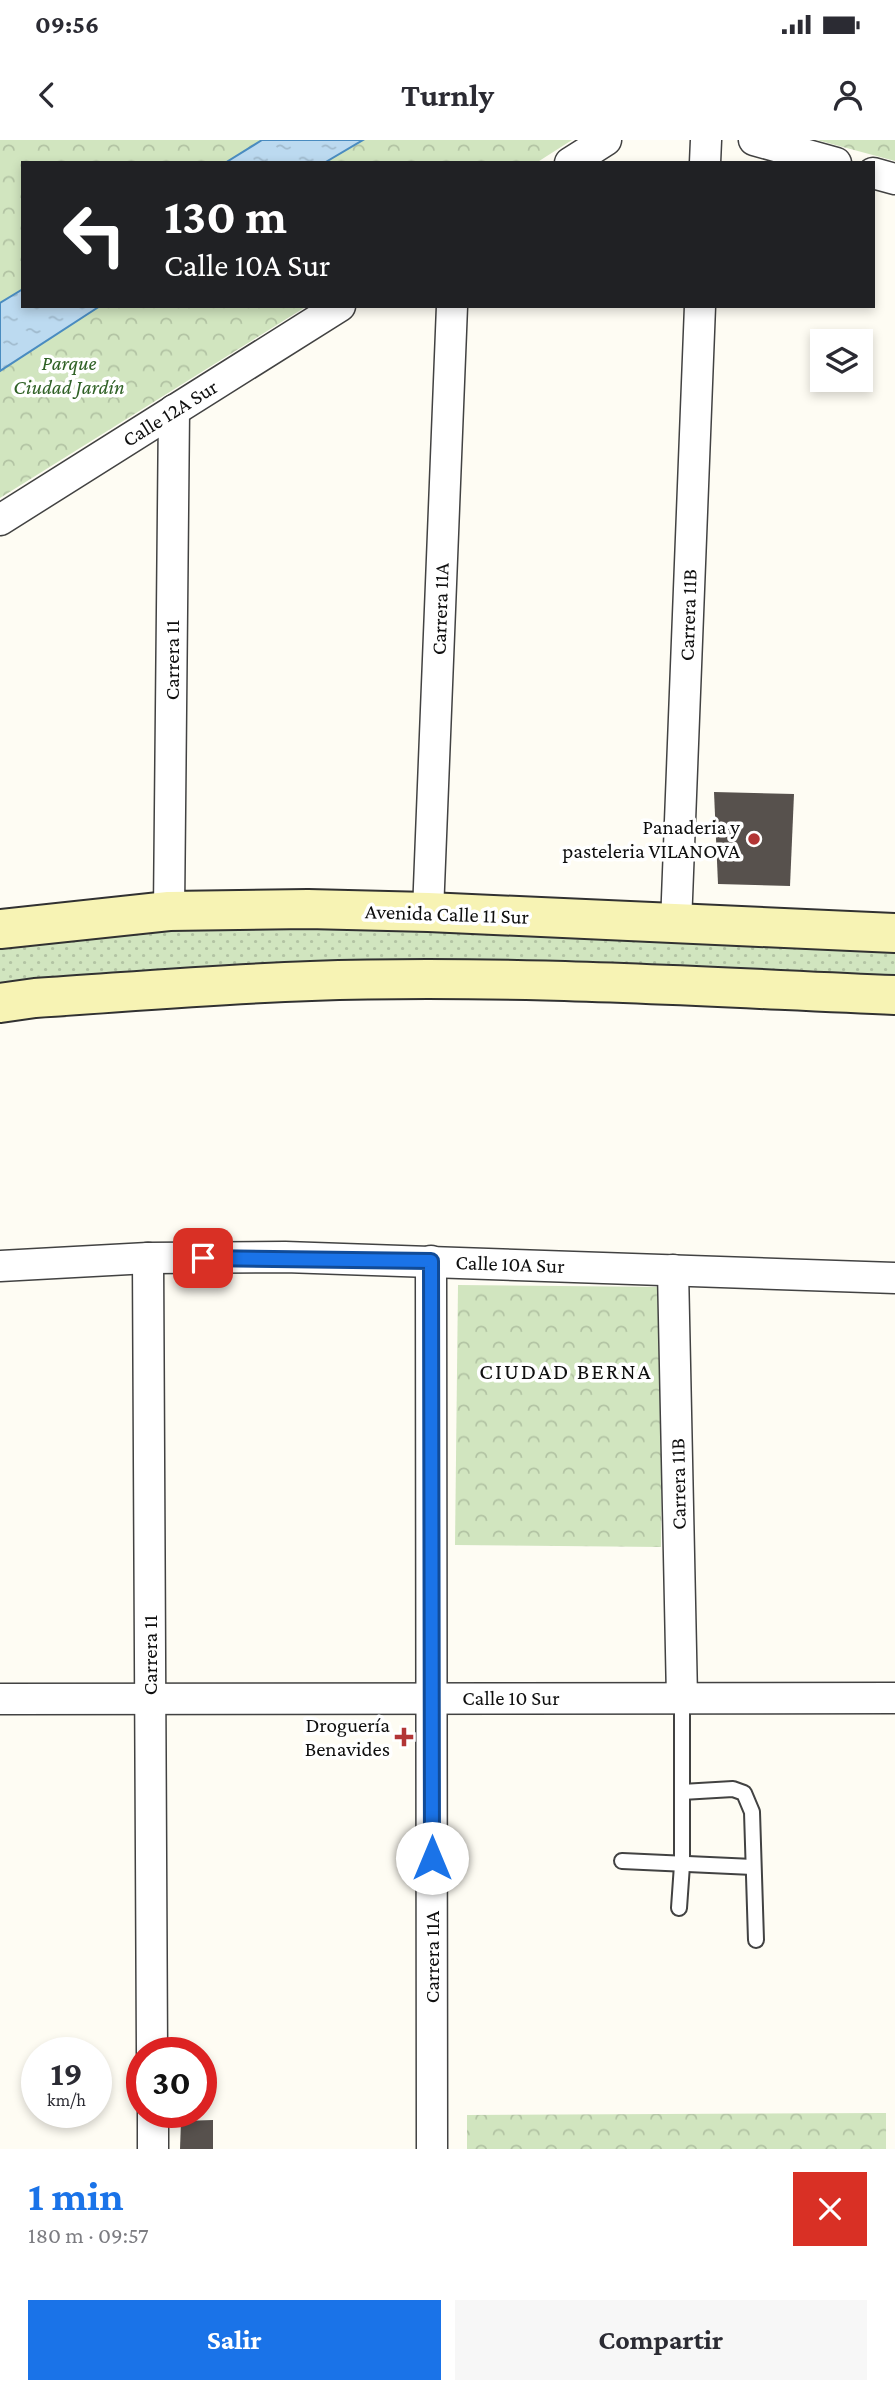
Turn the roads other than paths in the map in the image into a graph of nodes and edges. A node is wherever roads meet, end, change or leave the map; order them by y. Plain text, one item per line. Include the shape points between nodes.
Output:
1 (606, 140) edge
2 (706, 140) edge
3 (754, 140) edge
4 (572, 161) edge
5 (705, 161) edge
6 (829, 161) edge
7 (875, 174) edge
8 (895, 179) edge
9 (337, 308) edge
10 (452, 308) edge
11 (700, 308) edge
12 (174, 410) junction
13 (0, 520) edge
14 (169, 911) junction
15 (428, 912) junction
16 (676, 924) junction
17 (0, 929) edge
18 (895, 933) edge
19 (895, 995) edge
20 (0, 1003) edge
21 (148, 1258) junction
22 (431, 1261) junction
23 (0, 1266) edge
24 (673, 1270) junction
25 (895, 1278) edge
26 (432, 1698) junction
27 (682, 1698) junction
28 (895, 1698) edge
29 (0, 1699) edge
30 (150, 1699) junction
31 (682, 1792) junction
32 (622, 1861) dead end
33 (682, 1865) junction
34 (753, 1867) junction
35 (679, 1908) dead end
36 (756, 1940) dead end
37 (152, 2037) edge
38 (153, 2128) edge
39 (153, 2149) edge
40 (432, 2149) edge

1 - 4 street
2 - 5 street
3 - 6 street
7 - 8 street
9 - 12 street, Calle 12A Sur
10 - 15 street, Carrera 11A
11 - 16 street, Carrera 11B
12 - 13 street, Calle 12A Sur
12 - 14 street, Carrera 11
14 - 15 main road, Avenida Calle 11 Sur
14 - 17 main road, Avenida Calle 11 Sur
15 - 16 main road, Avenida Calle 11 Sur
16 - 18 main road, Avenida Calle 11 Sur
19 - 20 main road via 427,980 297,982
21 - 22 street, Calle 10A Sur
21 - 23 street, Calle 10A Sur
21 - 30 street, Carrera 11
22 - 24 street, Calle 10A Sur
22 - 26 street, Carrera 11A
24 - 25 street, Calle 10A Sur
24 - 27 street, Carrera 11B
26 - 27 street, Calle 10 Sur
26 - 30 street, Calle 10 Sur
26 - 40 street, Carrera 11A
27 - 28 street, Calle 10 Sur
27 - 31 lane
29 - 30 street, Calle 10 Sur
30 - 37 street, Carrera 11
31 - 33 lane
31 - 34 lane via 733,1789 744,1793 752,1812
32 - 33 lane
33 - 34 lane
33 - 35 lane
34 - 36 lane
38 - 39 street

